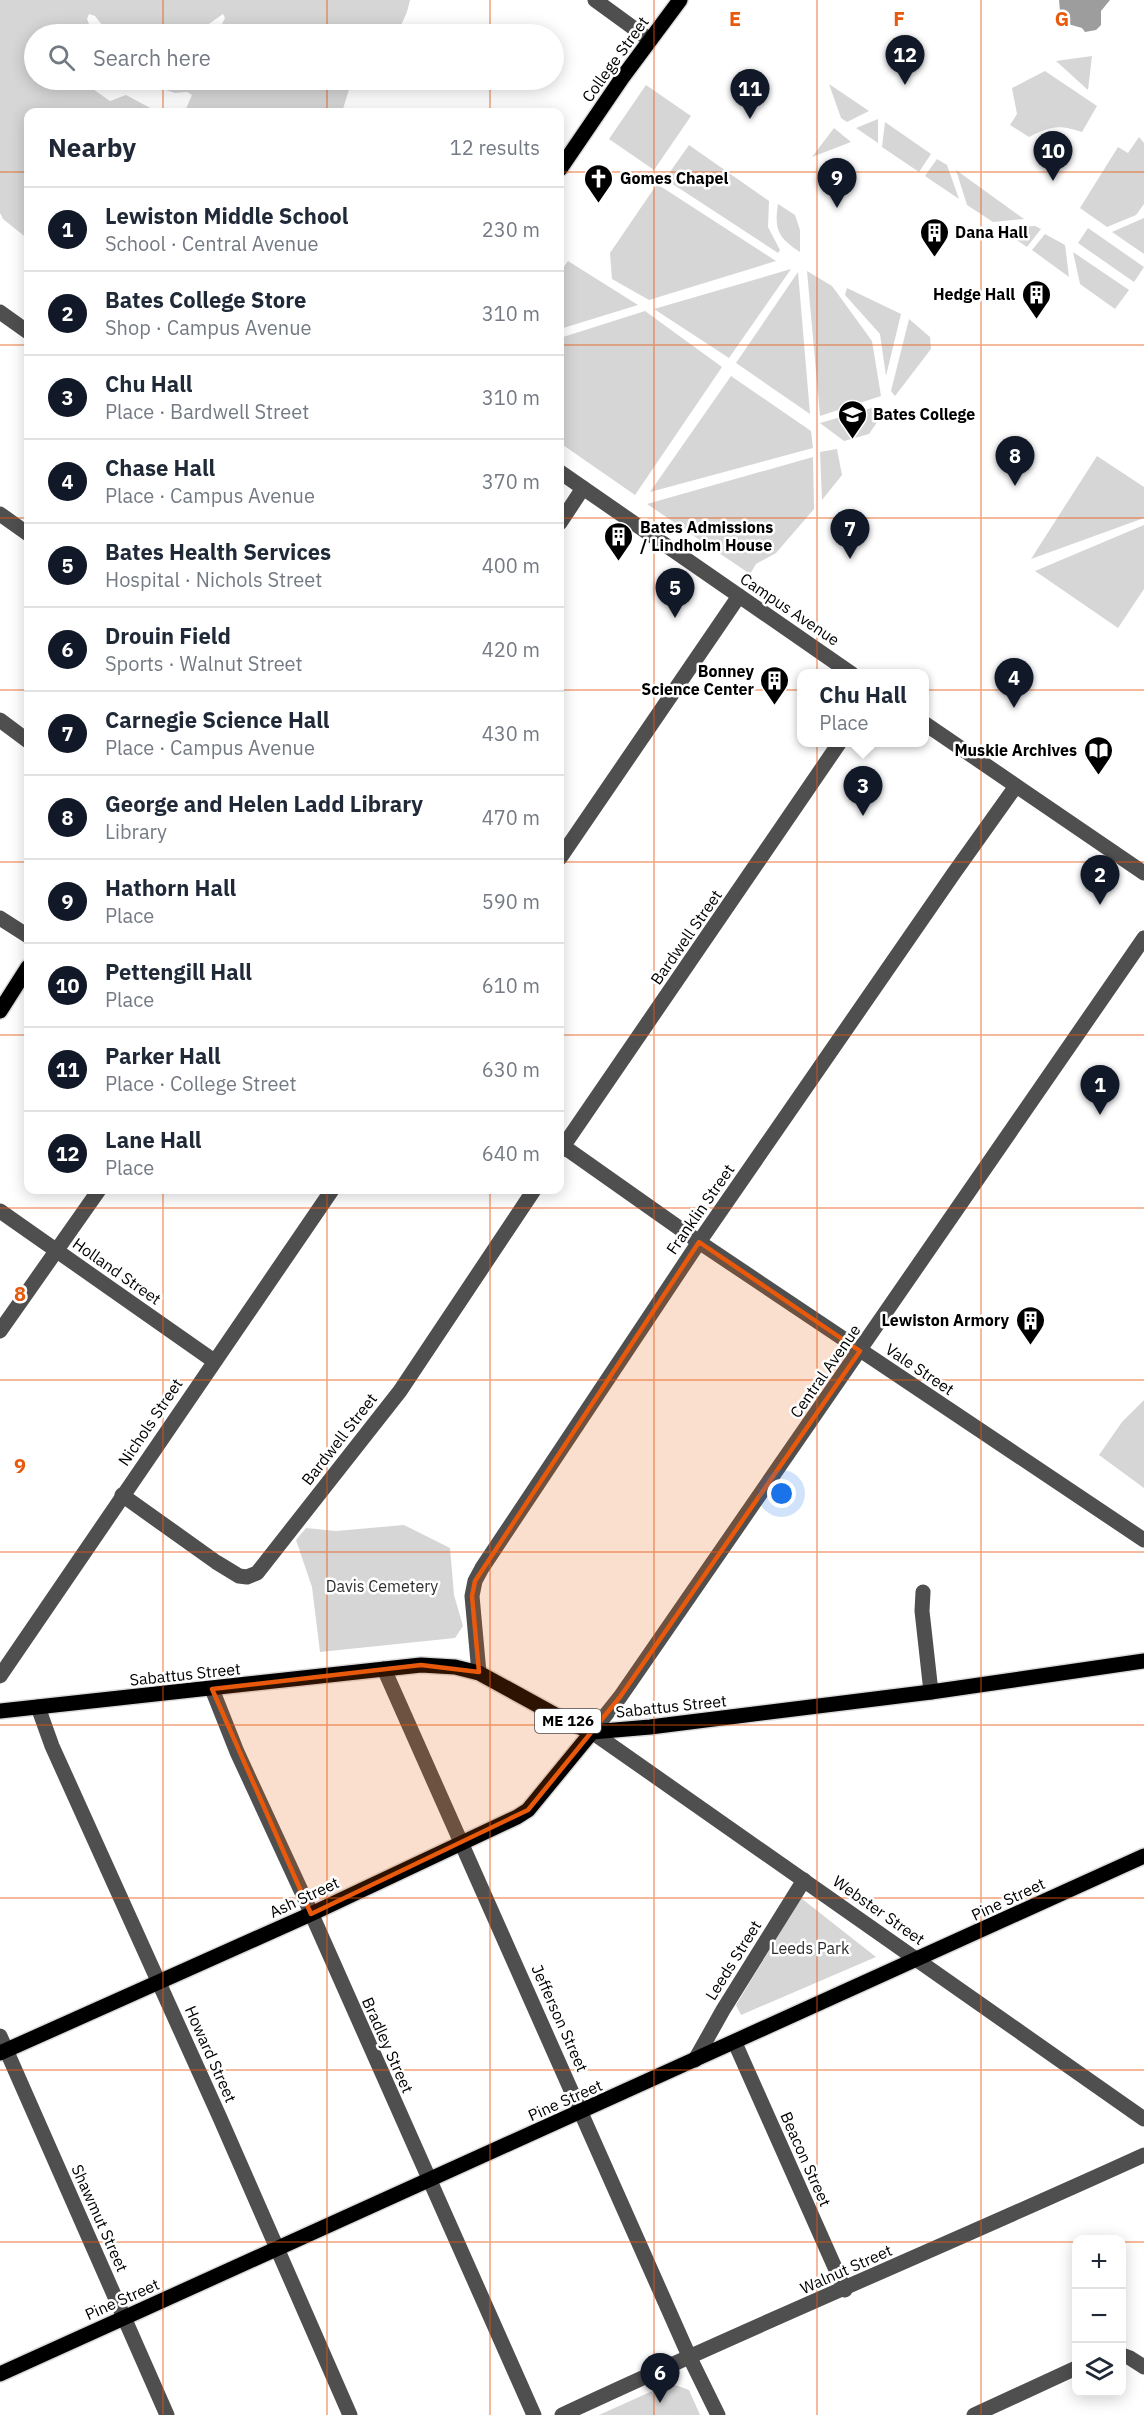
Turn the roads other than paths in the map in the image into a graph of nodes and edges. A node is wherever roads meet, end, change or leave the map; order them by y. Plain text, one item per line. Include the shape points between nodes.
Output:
1 (595, 0) edge
2 (680, 0) edge
3 (650, 40) junction
4 (564, 163) edge
5 (0, 312) edge
6 (24, 329) edge
7 (564, 475) edge
8 (583, 488) junction
9 (0, 514) edge
10 (564, 517) edge
11 (24, 531) edge
12 (740, 596) junction
13 (845, 669) edge
14 (0, 720) edge
15 (929, 726) edge
16 (24, 738) edge
17 (837, 747) edge
18 (1016, 786) junction
19 (564, 852) edge
20 (1144, 873) edge
21 (0, 918) edge
22 (24, 933) edge
23 (1144, 938) edge
24 (24, 973) edge
25 (0, 1011) edge
26 (564, 1141) edge
27 (564, 1150) edge
28 (96, 1194) edge
29 (329, 1194) edge
30 (531, 1194) edge
31 (0, 1211) edge
32 (699, 1242) junction
33 (56, 1251) junction
34 (0, 1331) edge
35 (860, 1351) junction
36 (214, 1361) junction
37 (122, 1495) junction
38 (1144, 1540) edge
39 (923, 1592) dead end
40 (1144, 1661) edge
41 (384, 1669) junction
42 (479, 1673) junction
43 (0, 1676) edge
44 (212, 1689) junction
45 (931, 1692) junction
46 (38, 1707) junction
47 (0, 1711) edge
48 (592, 1732) junction
49 (461, 1843) junction
50 (1144, 1856) edge
51 (804, 1880) junction
52 (311, 1914) junction
53 (918, 1960) junction
54 (159, 1982) junction
55 (0, 2036) edge
56 (735, 2043) junction
57 (3, 2052) edge
58 (695, 2060) junction
59 (582, 2112) junction
60 (1144, 2119) edge
61 (1144, 2155) edge
62 (429, 2181) junction
63 (277, 2248) junction
64 (845, 2289) junction
65 (124, 2319) junction
66 (689, 2356) junction
67 (1126, 2356) edge
68 (1144, 2367) edge
69 (1072, 2370) edge
70 (0, 2374) edge
71 (167, 2415) edge
72 (350, 2415) edge
73 (534, 2415) edge
74 (562, 2415) edge
75 (718, 2415) edge
76 (974, 2415) edge

1 - 3 street
2 - 3 main road, College Street
3 - 4 main road, College Street
5 - 6 street
7 - 8 street, Campus Avenue
8 - 10 street
8 - 12 street, Campus Avenue
9 - 11 street
12 - 13 street, Campus Avenue
12 - 19 street
14 - 16 street
15 - 18 street
17 - 26 street, Bardwell Street
18 - 20 street
18 - 32 street, Franklin Street
21 - 22 street
23 - 35 street, Central Avenue
24 - 25 main road
27 - 32 street, Vale Street
28 - 33 street
29 - 36 street, Nichols Street
30 - 37 street, Bardwell Street via 400,1391 257,1573 239,1576 216,1563
31 - 33 street, Holland Street
32 - 35 street, Vale Street
32 - 42 street, Franklin Street via 475,1581 472,1596
33 - 34 street
33 - 36 street, Holland Street
35 - 38 street, Vale Street
35 - 48 street, Central Avenue
36 - 37 street, Nichols Street
37 - 43 street, Nichols Street
39 - 45 street
40 - 45 main road, Sabattus Street / ME 126
41 - 42 main road, Sabattus Street / ME 126 via 455,1666
41 - 44 main road, Sabattus Street / ME 126
41 - 49 street, Jefferson Street
42 - 48 main road, Sabattus Street / ME 126
44 - 46 main road, Sabattus Street / ME 126
44 - 52 street, Bradley Street
45 - 48 main road, Sabattus Street / ME 126
46 - 47 main road, Sabattus Street / ME 126
46 - 54 street, Howard Street
48 - 49 main road, Ash Street via 528,1810
48 - 51 street, Webster Street
49 - 52 main road, Ash Street
49 - 59 street, Jefferson Street
50 - 53 main road, Pine Street
51 - 53 street, Webster Street
51 - 58 street, Leeds Street
52 - 54 main road, Ash Street
52 - 62 street, Bradley Street
53 - 56 main road, Pine Street
53 - 60 street, Webster Street
54 - 57 main road, Ash Street
54 - 63 street, Howard Street
55 - 57 street, Shawmut Street
56 - 58 main road, Pine Street
56 - 64 street, Beacon Street
57 - 65 street, Shawmut Street
58 - 59 main road, Pine Street
59 - 62 main road, Pine Street
59 - 66 street, Jefferson Street
61 - 64 street, Walnut Street
62 - 63 main road, Pine Street
62 - 73 street, Bradley Street
63 - 65 main road, Pine Street
63 - 72 street, Howard Street
64 - 66 street, Walnut Street
65 - 70 main road, Pine Street
65 - 71 street, Shawmut Street
66 - 74 street, Walnut Street
66 - 75 street, Jefferson Street
67 - 68 street
69 - 76 street

